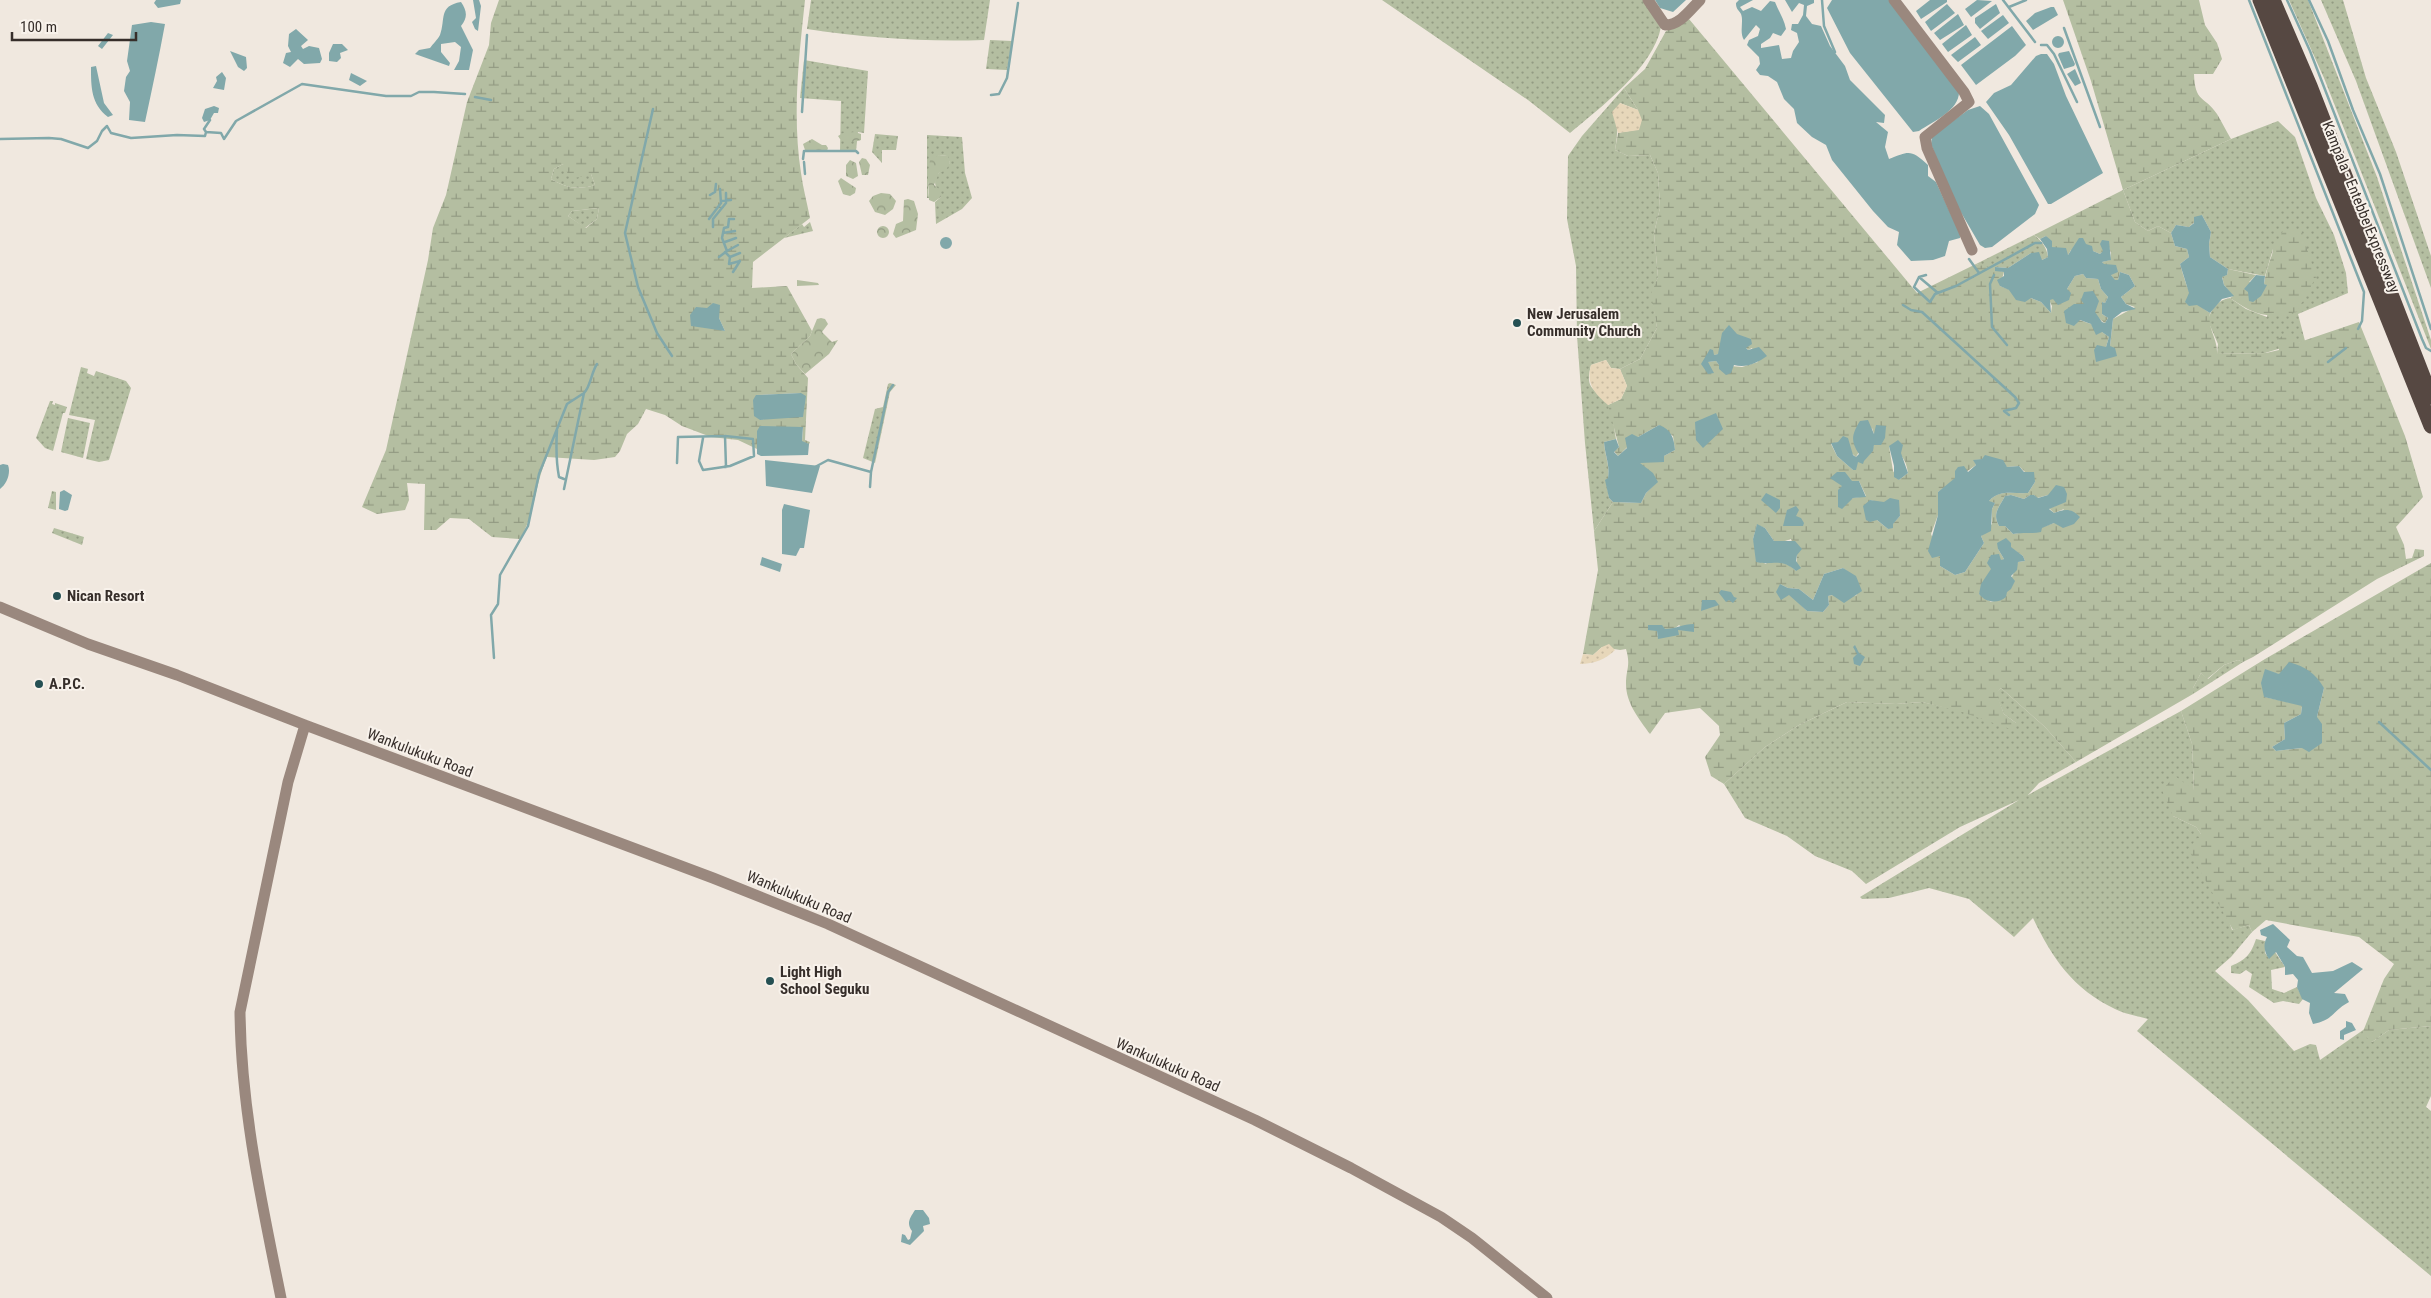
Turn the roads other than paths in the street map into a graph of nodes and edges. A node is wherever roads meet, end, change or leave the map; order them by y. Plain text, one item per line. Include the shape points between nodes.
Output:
1 (1648, 0) edge
2 (1700, 0) edge
3 (1894, 0) edge
4 (2260, 0) edge
5 (2273, 0) edge
6 (1972, 250) dead end
7 (2431, 397) edge
8 (2431, 426) edge
9 (0, 607) edge
10 (305, 726) junction
11 (281, 1298) edge
12 (1547, 1298) edge

1 - 2 main road via 1668,26 1681,19
3 - 6 main road via 1969,102 1925,137
4 - 8 highway, Kampala - Entebbe Expressway
5 - 7 highway via 2310,86
9 - 10 main road, Wankulukuku Road
10 - 11 main road via 288,782 240,1012 240,1047 248,1119
10 - 12 main road, Wankulukuku Road via 787,906 1256,1120 1441,1217

